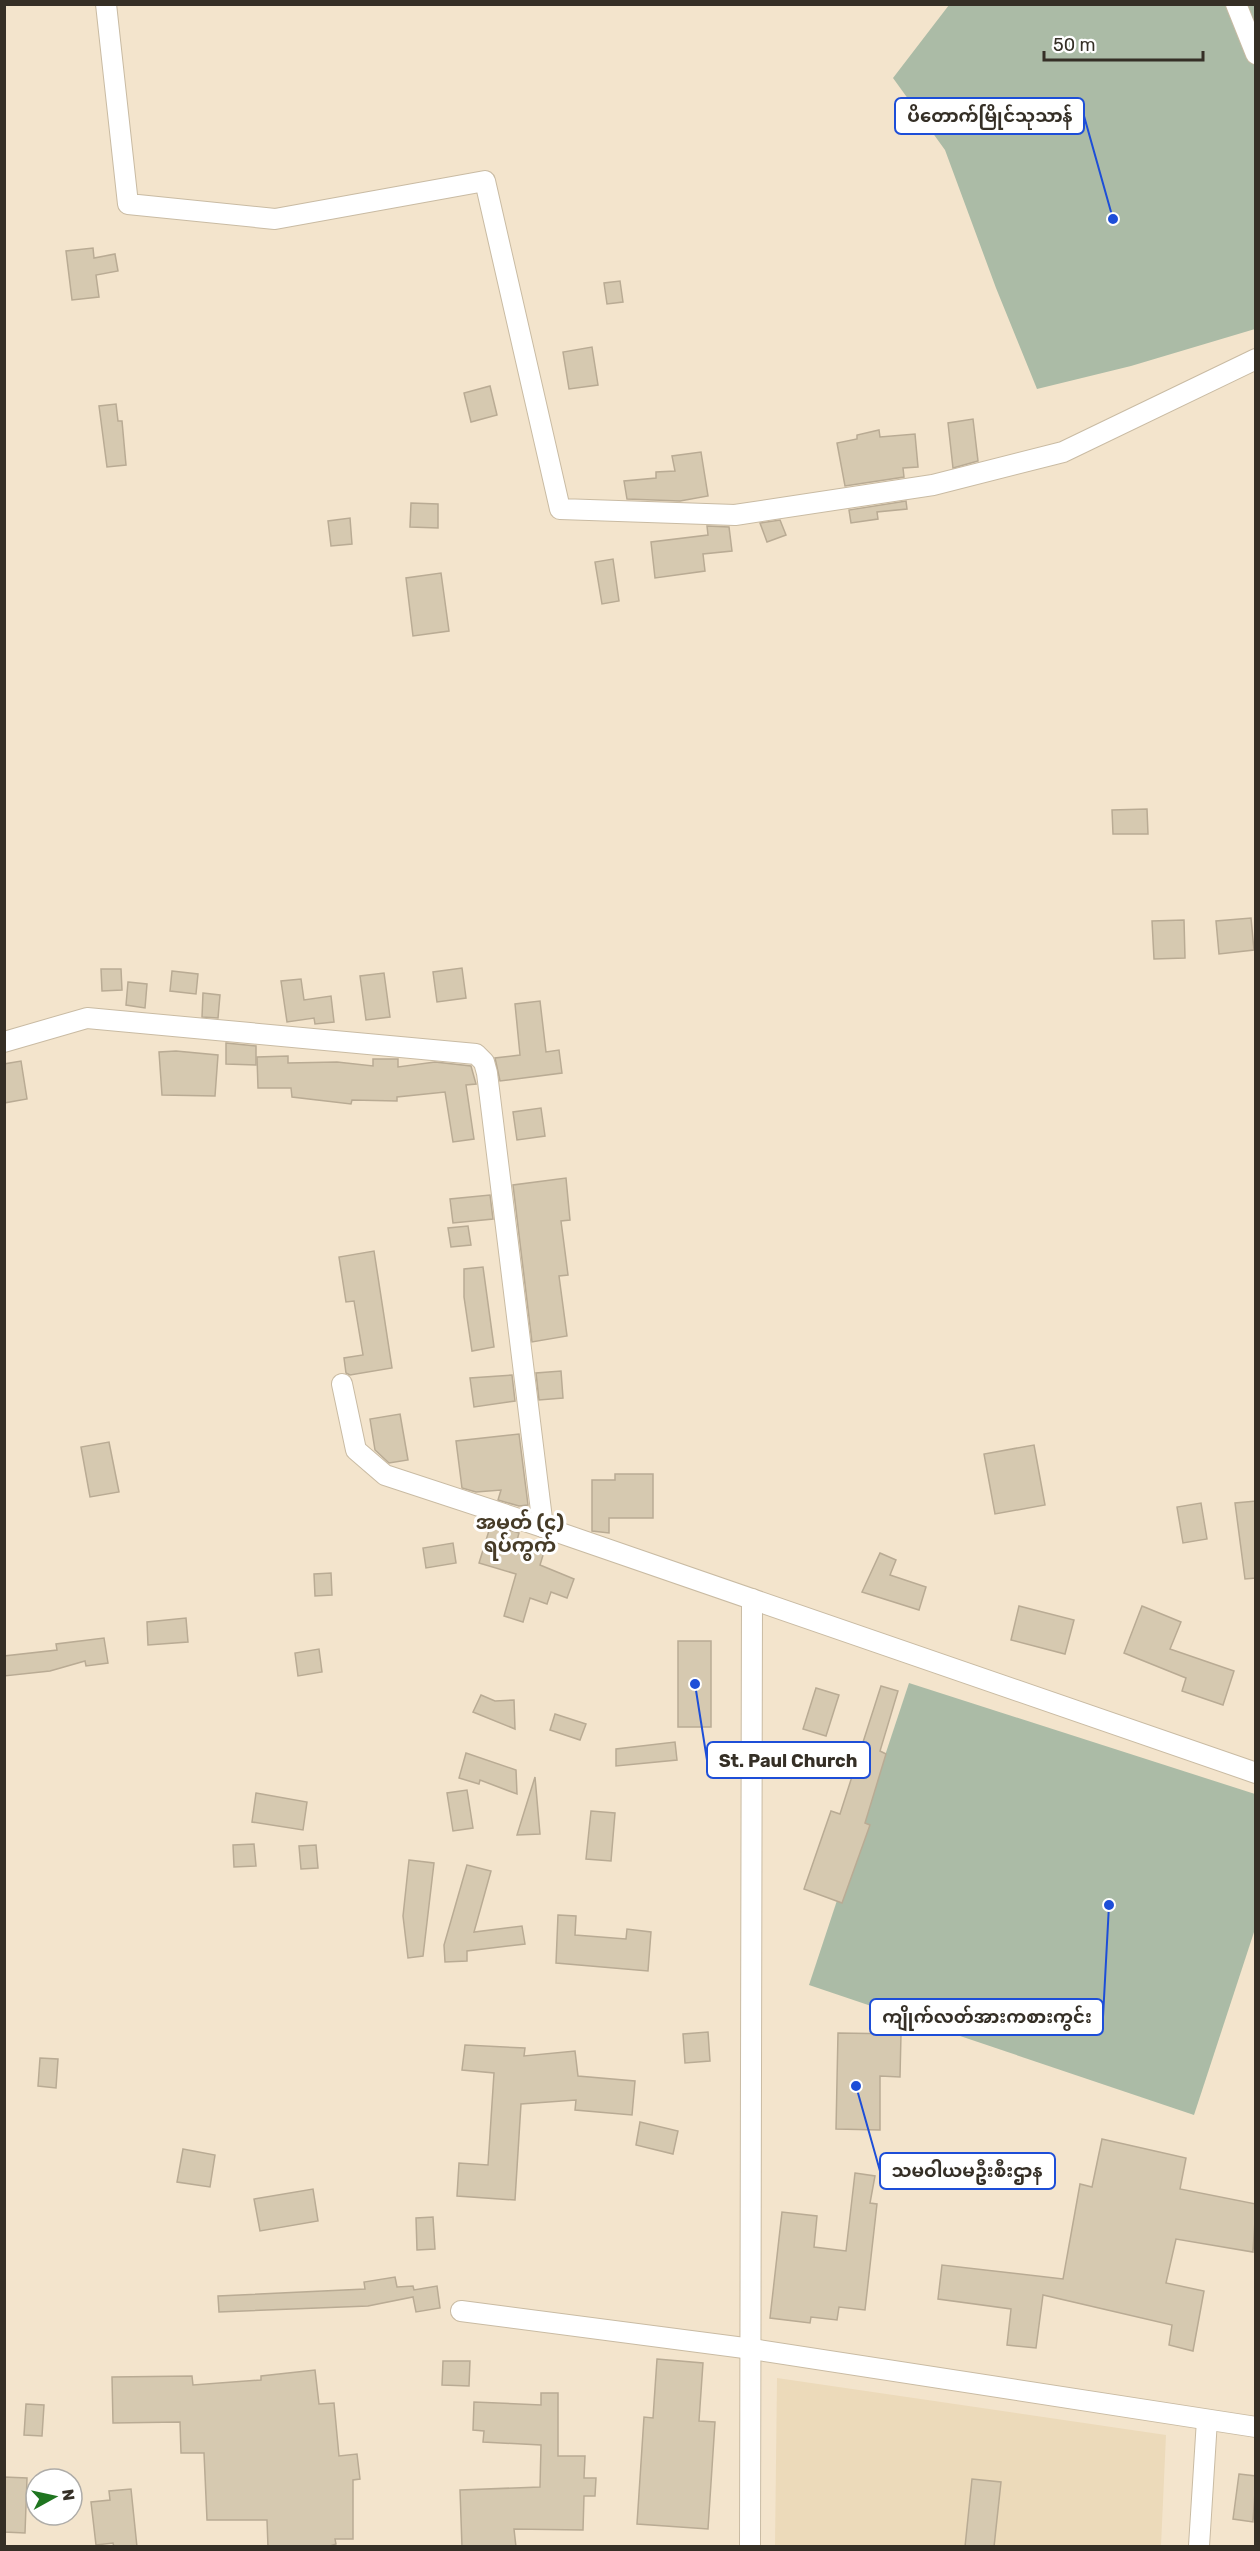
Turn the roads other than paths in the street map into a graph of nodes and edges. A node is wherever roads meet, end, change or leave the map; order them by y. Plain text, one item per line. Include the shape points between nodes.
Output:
1 (106, 4) edge
2 (1236, 4) edge
3 (1256, 54) edge
4 (1256, 359) edge
5 (4, 1042) edge
6 (342, 1384) dead end
7 (543, 1527) junction
8 (752, 1599) junction
9 (1256, 1773) edge
10 (461, 2311) dead end
11 (752, 2349) junction
12 (1207, 2420) junction
13 (1256, 2427) edge
14 (750, 2547) edge
15 (1199, 2547) edge

1 - 4 street via 128,204 274,219 485,181 560,509 735,515 933,485 1063,452
2 - 3 street
5 - 7 street via 87,1018 476,1054 487,1073
6 - 7 street via 356,1450 385,1474
7 - 8 street
8 - 9 street
8 - 11 street
10 - 11 street
11 - 12 street
11 - 14 street
12 - 13 street
12 - 15 street

